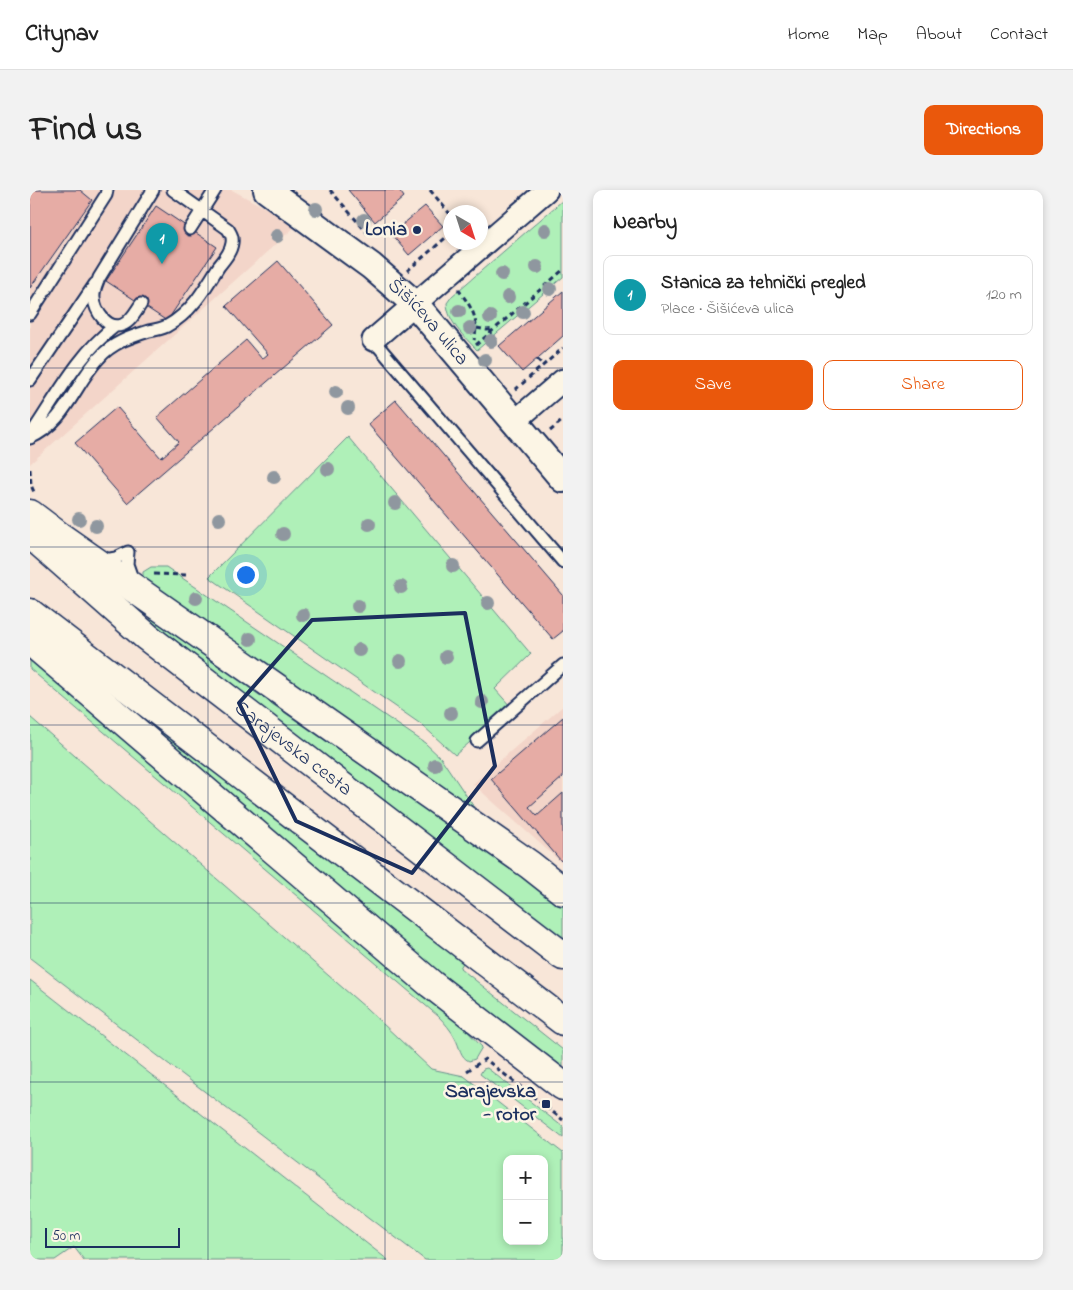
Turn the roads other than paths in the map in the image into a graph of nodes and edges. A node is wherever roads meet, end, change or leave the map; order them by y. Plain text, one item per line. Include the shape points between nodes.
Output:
1 (107, 190) edge
2 (153, 190) edge
3 (173, 190) edge
4 (215, 190) edge
5 (268, 190) edge
6 (547, 190) edge
7 (202, 210) junction
8 (190, 229) dead end
9 (99, 278) junction
10 (141, 304) dead end
11 (414, 304) junction
12 (30, 314) edge
13 (115, 326) junction
14 (373, 340) joint
15 (30, 380) edge
16 (563, 380) edge
17 (514, 422) junction
18 (32, 432) edge
19 (563, 479) edge
20 (30, 514) edge
21 (30, 534) edge
22 (563, 562) edge
23 (30, 613) edge
24 (30, 641) edge
25 (563, 665) edge
26 (477, 742) dead end
27 (563, 891) edge
28 (563, 956) edge
29 (563, 1021) edge
30 (563, 1086) edge

1 - 12 lane
2 - 9 lane
3 - 7 lane
4 - 7 lane
5 - 11 street, Šišićeva ulica via 371,266
6 - 11 street
7 - 8 lane
7 - 18 lane via 228,229 232,243 230,251 192,306 166,327 123,340 106,351 55,421 41,433
9 - 13 lane via 94,299 102,318
9 - 15 lane
10 - 13 lane via 128,321
11 - 14 street
11 - 17 street, Šišićeva ulica
13 - 18 lane via 86,353
14 - 22 lane
16 - 17 street
17 - 19 street, Šišićeva ulica
20 - 27 main road via 95,561 147,585
21 - 28 main road, Sarajevska cesta via 147,637
23 - 29 main road
24 - 30 main road via 431,984
25 - 26 lane

